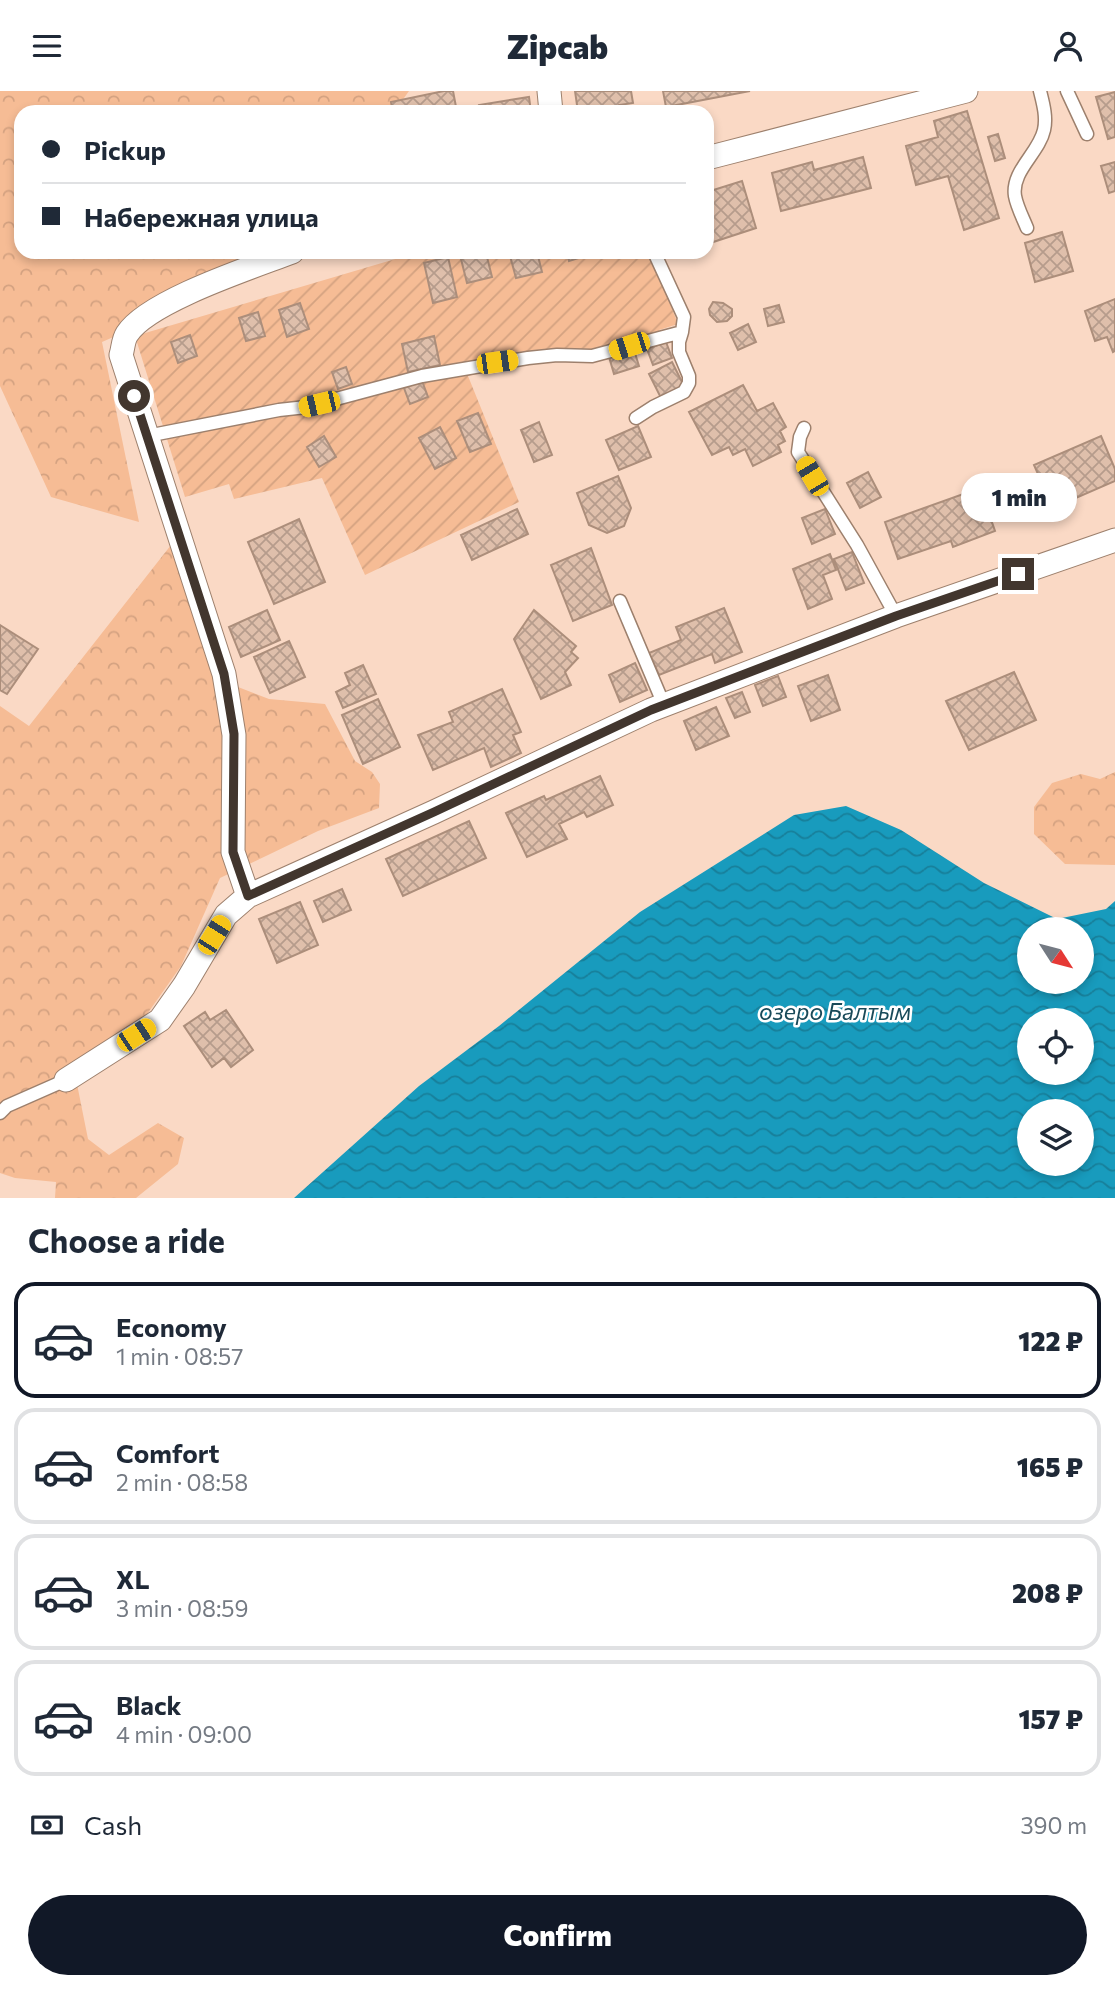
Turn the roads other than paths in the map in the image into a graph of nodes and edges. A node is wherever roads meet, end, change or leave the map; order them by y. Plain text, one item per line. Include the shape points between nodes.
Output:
1 (966, 91) edge
2 (1040, 91) edge
3 (1067, 91) edge
4 (1087, 134) dead end
5 (714, 156) edge
6 (1027, 228) dead end
7 (274, 259) edge
8 (657, 259) edge
9 (682, 332) junction
10 (636, 418) dead end
11 (804, 428) dead end
12 (147, 436) junction
13 (1115, 540) edge
14 (620, 601) dead end
15 (896, 616) junction
16 (664, 705) junction
17 (248, 896) junction
18 (66, 1080) joint
19 (0, 1113) edge

1 - 5 street
2 - 6 lane via 1044,131 1015,186
3 - 4 lane
7 - 12 street via 148,313 125,335 121,355
8 - 9 lane via 684,317
9 - 10 lane via 679,352 689,383 684,392
9 - 12 lane via 592,356 528,358 422,376 306,407
11 - 15 lane via 798,452
12 - 17 street via 224,674 234,734 233,852
13 - 15 street
14 - 16 lane
15 - 16 street
16 - 17 street
17 - 18 street via 226,915 160,1020
18 - 19 lane

